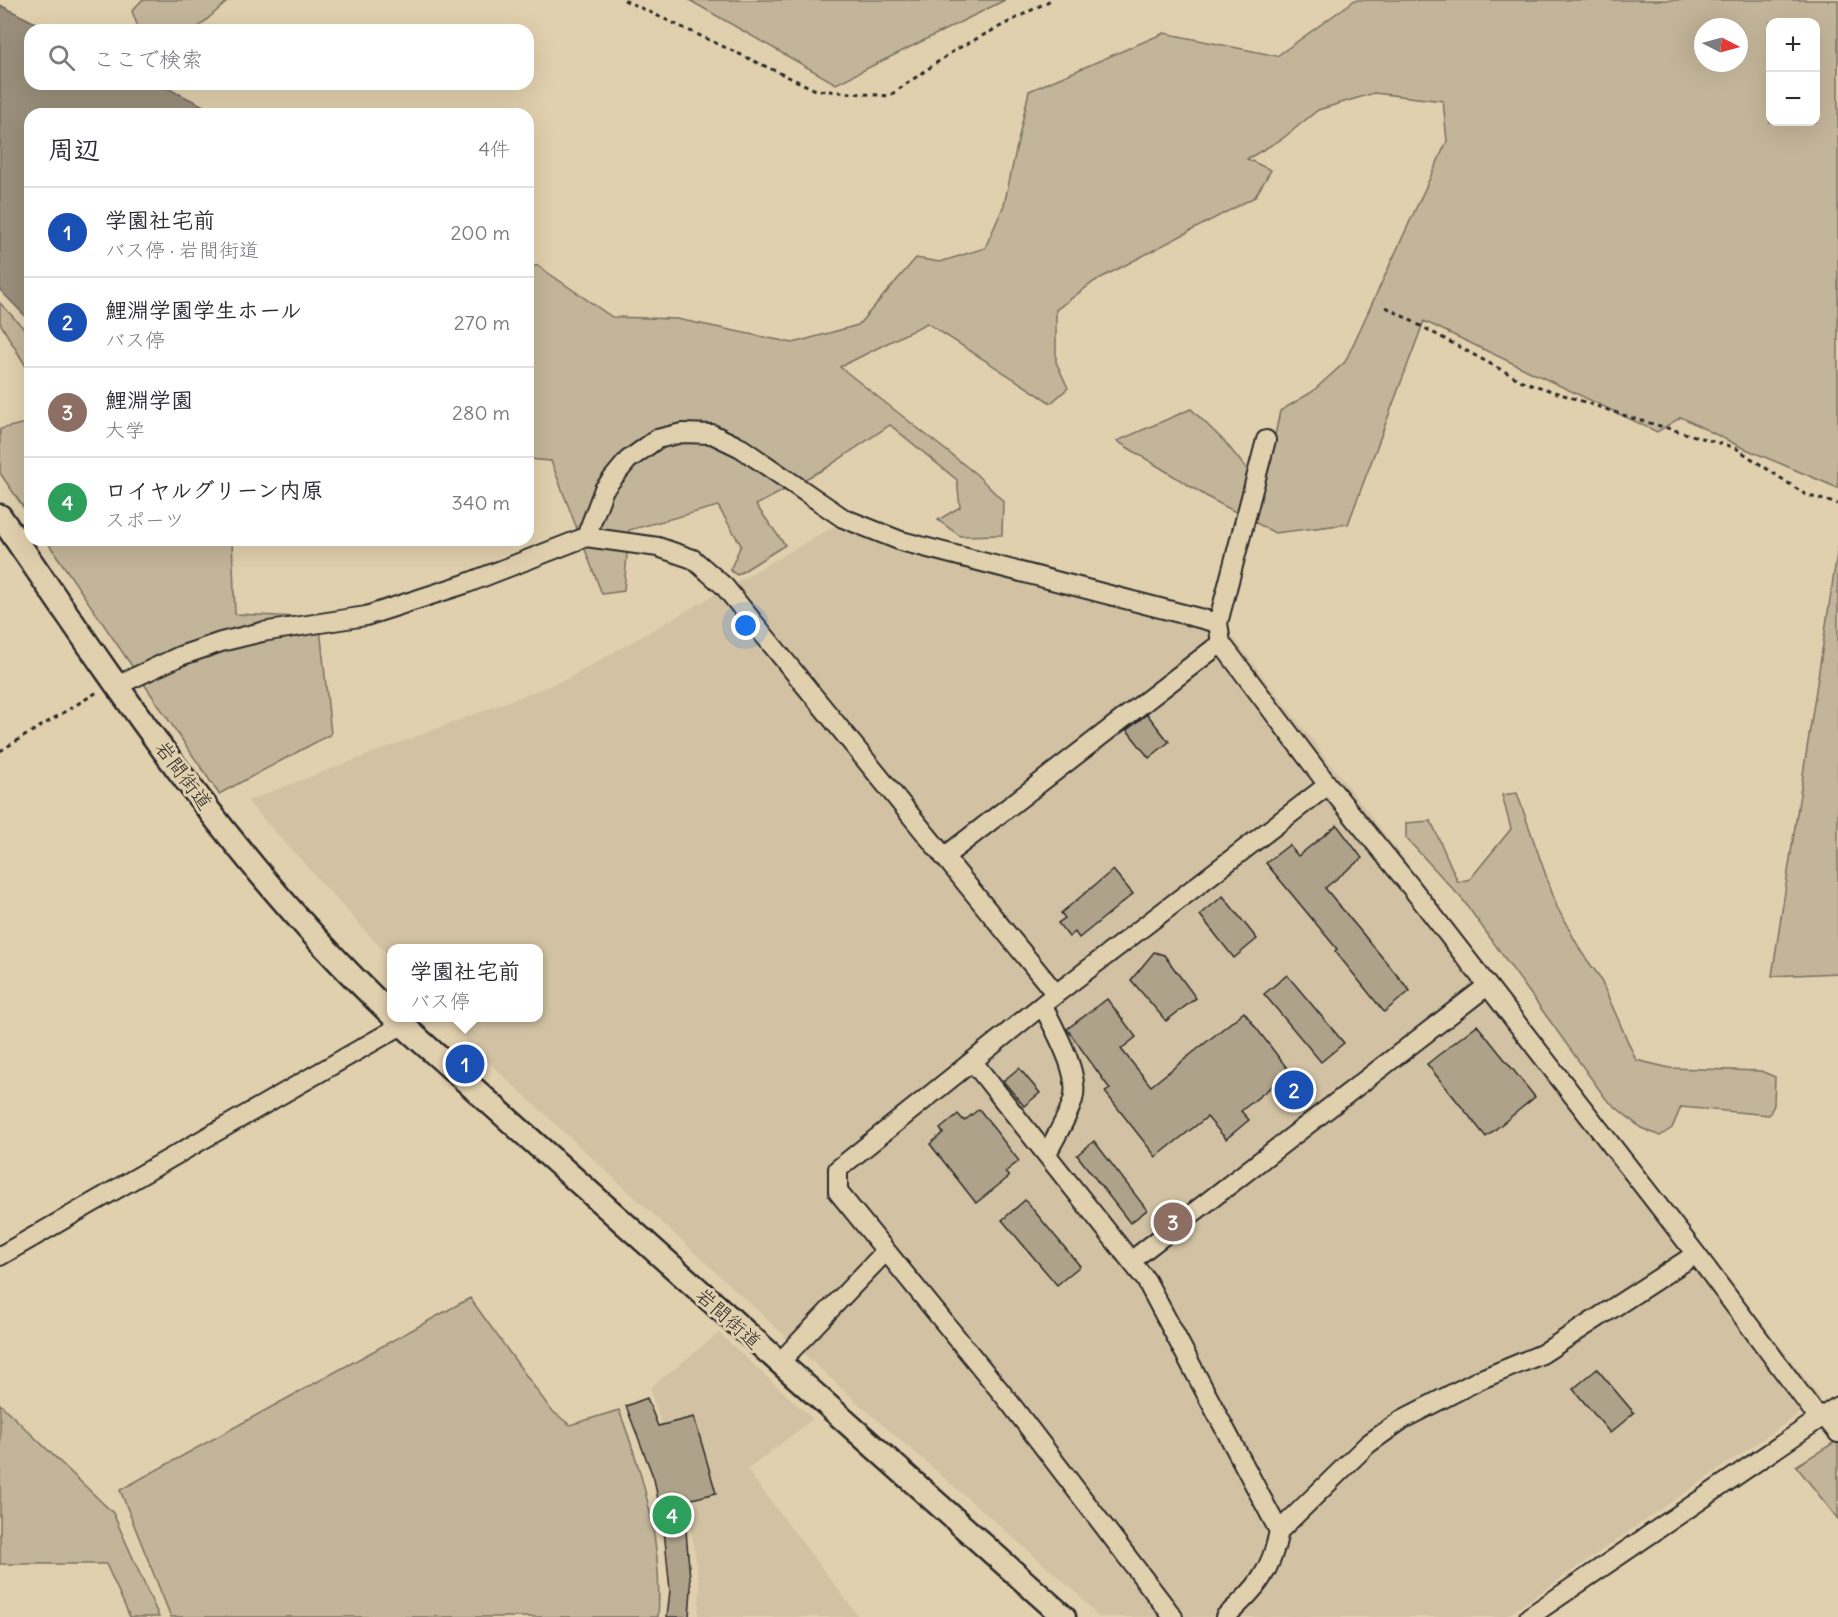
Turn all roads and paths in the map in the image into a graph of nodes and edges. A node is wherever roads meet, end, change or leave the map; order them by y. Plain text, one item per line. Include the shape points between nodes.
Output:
1 (624, 0) edge
2 (1051, 0) edge
3 (1386, 307) dead end
4 (1266, 440) dead end
5 (1838, 504) edge
6 (0, 516) edge
7 (586, 537) junction
8 (1218, 623) junction
9 (1221, 643) junction
10 (116, 686) junction
11 (0, 751) edge
12 (1328, 785) junction
13 (944, 857) junction
14 (1486, 986) junction
15 (1050, 1000) junction
16 (387, 1010) edge
17 (391, 1022) edge
18 (399, 1022) edge
19 (972, 1062) junction
20 (1047, 1154) junction
21 (886, 1251) junction
22 (1696, 1254) junction
23 (0, 1256) edge
24 (1132, 1260) junction
25 (779, 1363) junction
26 (1831, 1411) edge
27 (1838, 1434) edge
28 (1279, 1531) junction
29 (1064, 1617) edge
30 (1173, 1617) edge
31 (1225, 1617) edge
32 (1529, 1617) edge

1 - 2 path via 816,90 889,96 955,50
3 - 5 path via 1522,381 1736,448 1806,495
4 - 8 street
6 - 10 main road, 岩間街道
7 - 8 street via 604,489 628,460 657,439 682,433 712,434 741,448 843,518 901,541
7 - 10 street via 465,584 366,616 221,642
7 - 13 street via 658,547 693,559 724,586
8 - 9 street
9 - 12 street
9 - 13 street
10 - 11 path via 100,690
10 - 16 main road, 岩間街道 via 269,883 327,950
12 - 14 street
12 - 15 street
13 - 15 street
14 - 22 street
14 - 24 street
15 - 19 street
15 - 20 street via 1075,1088
17 - 23 street
18 - 25 main road, 岩間街道
19 - 20 street
19 - 21 street via 838,1169 838,1192
20 - 24 street
21 - 25 street
21 - 30 street via 1010,1403
22 - 26 street via 1814,1412
22 - 28 street via 1542,1354 1479,1380 1403,1419 1368,1444
24 - 28 street via 1157,1298
25 - 29 main road, 岩間街道
26 - 27 street
26 - 32 street
28 - 31 street via 1265,1577

